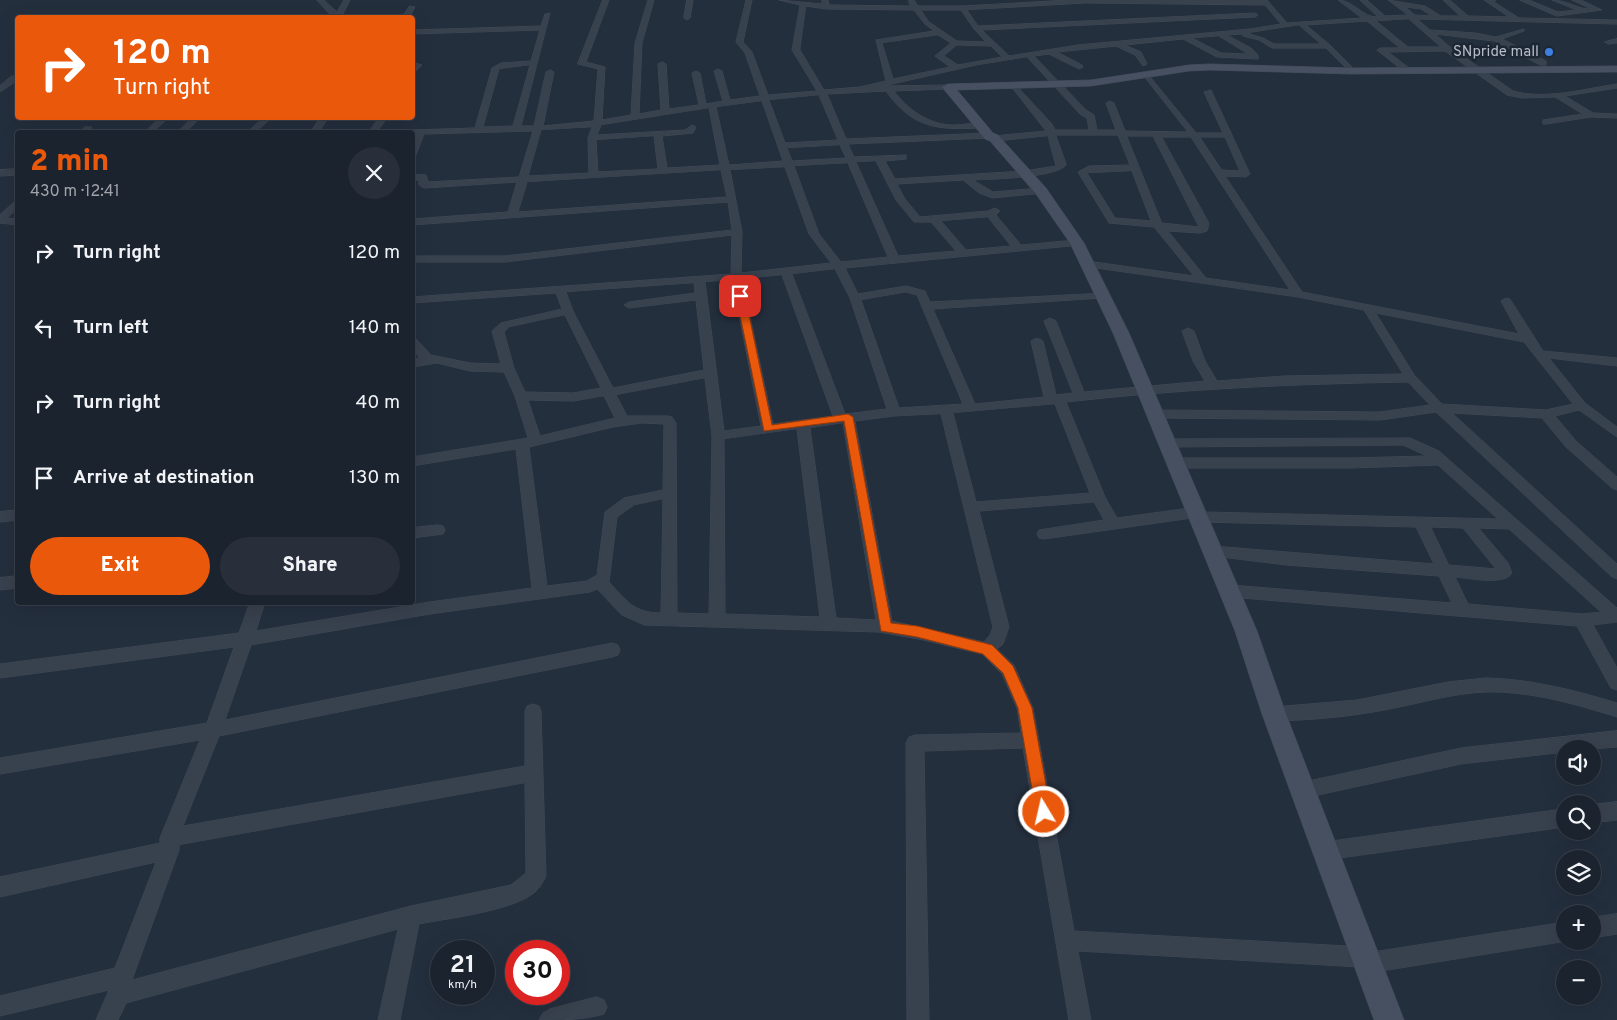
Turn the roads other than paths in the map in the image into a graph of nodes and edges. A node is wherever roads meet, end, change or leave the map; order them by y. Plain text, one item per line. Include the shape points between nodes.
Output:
1 (320, 0) edge
2 (347, 0) edge
3 (606, 0) edge
4 (651, 0) edge
5 (690, 0) edge
6 (749, 0) edge
7 (782, 0) edge
8 (956, 0) edge
9 (1341, 0) edge
10 (1363, 0) edge
11 (1391, 0) edge
12 (1446, 0) edge
13 (1481, 0) edge
14 (1487, 0) edge
15 (1493, 0) edge
16 (1523, 0) edge
17 (1555, 0) edge
18 (1575, 0) edge
19 (1022, 2) edge
20 (1244, 2) junction
21 (1265, 2) edge
22 (826, 3) edge
23 (912, 3) edge
24 (994, 3) edge
25 (803, 5) junction
26 (1398, 5) junction
27 (412, 7) dead end
28 (961, 7) junction
29 (1484, 10) dead end
30 (1599, 10) junction
31 (1584, 11) junction
32 (548, 14) dead end
33 (1557, 14) junction
34 (335, 15) edge
35 (338, 15) edge
36 (407, 15) edge
37 (1255, 15) junction
38 (1382, 17) junction
39 (1411, 17) junction
40 (1617, 17) edge
41 (687, 18) dead end
42 (1440, 18) junction
43 (1366, 19) junction
44 (1467, 19) junction
45 (1498, 20) junction
46 (1518, 20) junction
47 (1300, 22) junction
48 (1567, 22) junction
49 (1617, 22) edge
50 (1377, 25) junction
51 (1286, 26) junction
52 (544, 28) junction
53 (976, 28) junction
54 (1267, 29) junction
55 (1310, 29) junction
56 (1522, 30) dead end
57 (415, 32) edge
58 (1241, 32) junction
59 (1428, 32) junction
60 (938, 33) junction
61 (1220, 34) junction
62 (1278, 34) dead end
63 (1185, 38) junction
64 (1261, 39) junction
65 (1496, 39) junction
66 (1319, 40) junction
67 (1617, 41) edge
68 (1608, 42) dead end
69 (1270, 43) junction
70 (955, 44) junction
71 (992, 44) junction
72 (1117, 44) junction
73 (1328, 46) junction
74 (1448, 49) junction
75 (1406, 50) junction
76 (1051, 52) junction
77 (1030, 56) junction
78 (1008, 59) junction
79 (1544, 62) dead end
80 (533, 63) junction
81 (662, 64) dead end
82 (418, 65) dead end
83 (1079, 66) dead end
84 (956, 67) junction
85 (415, 69) edge
86 (1145, 69) junction
87 (1617, 69) edge
88 (718, 71) dead end
89 (1351, 71) junction
90 (1409, 71) junction
91 (1477, 71) junction
92 (550, 72) dead end
93 (696, 73) dead end
94 (15, 78) dead end
95 (1056, 84) junction
96 (889, 85) junction
97 (1014, 85) junction
98 (1617, 86) edge
99 (948, 87) junction
100 (0, 90) edge
101 (1208, 92) dead end
102 (822, 93) junction
103 (1557, 95) junction
104 (765, 98) junction
105 (727, 103) junction
106 (1110, 103) dead end
107 (707, 106) junction
108 (665, 112) junction
109 (635, 116) junction
110 (1591, 116) junction
111 (1617, 116) edge
112 (162, 120) edge
113 (194, 120) edge
114 (265, 120) edge
115 (1546, 122) dead end
116 (598, 123) junction
117 (692, 127) dead end
118 (538, 128) junction
119 (151, 130) edge
120 (184, 130) edge
121 (254, 130) edge
122 (516, 130) junction
123 (478, 131) junction
124 (415, 132) edge
125 (421, 132) junction
126 (1050, 132) junction
127 (1093, 132) junction
128 (988, 133) junction
129 (658, 134) junction
130 (1121, 134) junction
131 (1156, 134) junction
132 (1194, 134) junction
133 (1228, 135) junction
134 (592, 138) junction
135 (842, 141) junction
136 (782, 146) junction
137 (415, 147) edge
138 (902, 157) dead end
139 (879, 158) junction
140 (850, 159) junction
141 (788, 163) junction
142 (726, 166) junction
143 (1133, 168) junction
144 (663, 171) junction
145 (15, 172) edge
146 (0, 173) edge
147 (1219, 173) junction
148 (1025, 174) junction
149 (594, 175) junction
150 (415, 177) edge
151 (965, 178) junction
152 (521, 180) junction
153 (892, 182) junction
154 (1041, 191) junction
155 (732, 199) junction
156 (15, 205) edge
157 (512, 216) junction
158 (935, 220) junction
159 (15, 222) edge
160 (415, 222) edge
161 (1158, 226) junction
162 (736, 232) junction
163 (1077, 243) junction
164 (1018, 248) junction
165 (964, 254) junction
166 (415, 259) edge
167 (894, 259) junction
168 (1087, 264) junction
169 (838, 265) junction
170 (786, 273) junction
171 (736, 277) junction
172 (699, 279) junction
173 (1204, 282) junction
174 (560, 289) junction
175 (1298, 294) junction
176 (1102, 295) junction
177 (701, 296) junction
178 (855, 298) junction
179 (415, 300) edge
180 (1506, 301) dead end
181 (630, 305) dead end
182 (926, 306) junction
183 (1368, 308) junction
184 (568, 311) junction
185 (1050, 321) dead end
186 (1188, 331) dead end
187 (1528, 339) junction
188 (1036, 341) dead end
189 (415, 345) edge
190 (1541, 354) junction
191 (439, 359) junction
192 (1617, 362) edge
193 (415, 363) edge
194 (508, 368) junction
195 (710, 373) junction
196 (1411, 378) junction
197 (1213, 384) junction
198 (1146, 389) junction
199 (608, 392) junction
200 (521, 396) junction
201 (1080, 396) junction
202 (1055, 400) junction
203 (1581, 406) junction
204 (971, 408) junction
205 (1440, 408) junction
206 (946, 410) junction
207 (894, 412) junction
208 (1156, 414) junction
209 (1546, 414) junction
210 (844, 418) junction
211 (623, 421) junction
212 (802, 424) junction
213 (768, 429) junction
214 (1617, 433) edge
215 (718, 436) junction
216 (529, 442) junction
217 (1168, 443) junction
218 (1441, 460) junction
219 (415, 462) edge
220 (1176, 463) junction
221 (1617, 485) edge
222 (668, 494) junction
223 (1098, 497) junction
224 (971, 507) junction
225 (1198, 514) junction
226 (15, 515) edge
227 (0, 517) edge
228 (1422, 522) junction
229 (1113, 523) junction
230 (1467, 523) junction
231 (1512, 524) junction
232 (438, 530) dead end
233 (415, 533) edge
234 (1044, 534) dead end
235 (1213, 551) junction
236 (1444, 570) junction
237 (1617, 573) edge
238 (15, 582) edge
239 (600, 582) junction
240 (0, 584) edge
241 (1230, 591) junction
242 (540, 593) junction
243 (257, 605) edge
244 (1463, 610) junction
245 (1617, 616) edge
246 (669, 619) junction
247 (717, 620) junction
248 (1582, 620) junction
249 (829, 625) junction
250 (885, 627) junction
251 (246, 638) junction
252 (987, 649) junction
253 (612, 650) dead end
254 (0, 671) edge
255 (1617, 683) edge
256 (1617, 710) edge
257 (533, 711) dead end
258 (1274, 714) junction
259 (213, 730) junction
260 (1617, 739) edge
261 (1032, 740) junction
262 (0, 766) edge
263 (533, 773) junction
264 (1304, 790) junction
265 (1617, 811) edge
266 (1601, 813) edge
267 (1556, 819) edge
268 (169, 844) junction
269 (1325, 851) junction
270 (0, 887) edge
271 (411, 916) junction
272 (1617, 924) edge
273 (1601, 927) edge
274 (1556, 933) edge
275 (1065, 940) junction
276 (1367, 960) junction
277 (120, 986) junction
278 (0, 1006) edge
279 (598, 1007) dead end
280 (107, 1020) edge
281 (389, 1020) edge
282 (550, 1020) edge
283 (918, 1020) edge
284 (1080, 1020) edge
285 (1389, 1020) edge

1 - 34 street
2 - 35 street
3 - 116 street via 582,64 601,67
4 - 109 street via 642,21 635,64
5 - 41 street
6 - 104 street via 739,42 748,52
7 - 25 street
8 - 28 street
9 - 43 street
10 - 38 street
11 - 26 street
12 - 44 street
13 - 14 street
14 - 15 street
14 - 46 street
16 - 33 street
17 - 31 street
18 - 30 street
19 - 20 street
19 - 24 street
20 - 21 street
20 - 37 street
21 - 51 street
22 - 23 street
22 - 25 street
23 - 28 street
23 - 60 street
24 - 28 street
25 - 102 street via 796,50
26 - 39 street
26 - 42 street via 1423,7
27 - 36 street
28 - 53 street
29 - 45 street
30 - 31 street
30 - 40 street
31 - 33 street
32 - 52 street
33 - 48 street
37 - 53 street
37 - 54 street
38 - 39 street
38 - 43 street
39 - 42 street
39 - 59 street
42 - 44 street
43 - 47 street
43 - 50 street
44 - 45 street
45 - 46 street
46 - 48 street
47 - 51 street
47 - 55 street
48 - 49 street
50 - 55 street
50 - 75 street
51 - 54 street
52 - 57 street
52 - 80 street
53 - 71 street
54 - 58 street
55 - 66 street
56 - 65 street
58 - 61 street
58 - 64 street
59 - 65 street
59 - 74 street
60 - 70 street
60 - 96 street via 878,41
61 - 63 street
61 - 63 street via 1255,57 1220,55
62 - 64 street
63 - 72 street
64 - 69 street
65 - 79 street
66 - 69 street
66 - 73 street
67 - 68 street
69 - 73 street via 1272,46
70 - 71 street
70 - 84 street via 939,56
71 - 78 street
72 - 76 street
72 - 86 street via 1138,54
73 - 89 street
74 - 75 street
74 - 91 street
75 - 90 street via 1381,50
76 - 77 street
76 - 83 street
77 - 78 street
77 - 95 street
78 - 84 street
80 - 122 street
80 - 123 street via 505,64 496,68
81 - 108 street
82 - 85 street
84 - 96 street
86 - 89 street via 1210,67
86 - 95 street via 1091,83
86 - 132 street
87 - 91 street
88 - 105 street
89 - 90 street
90 - 91 street
91 - 103 street via 1516,94
92 - 118 street
93 - 107 street
94 - 100 street
95 - 97 street
95 - 127 street via 1085,115 1091,117
96 - 99 street
96 - 102 street
96 - 128 street via 903,107 933,124
97 - 99 street
97 - 126 street
98 - 103 street
99 - 128 street
101 - 133 street
102 - 104 street
102 - 135 street
103 - 110 street
104 - 105 street
104 - 136 street
105 - 107 street
106 - 130 street
107 - 108 street
107 - 142 street
108 - 109 street
109 - 116 street
110 - 111 street
110 - 115 street
112 - 119 street
113 - 120 street
114 - 121 street
116 - 118 street
116 - 134 street
117 - 129 street via 685,132
118 - 122 street
118 - 152 street
122 - 123 street
123 - 125 street
124 - 125 street
125 - 137 street
126 - 127 street
126 - 128 street
126 - 148 street via 1062,166 1055,171
127 - 130 street
128 - 135 street
128 - 148 street
129 - 134 street
129 - 144 street
130 - 131 street
130 - 143 street
131 - 132 street
131 - 161 street via 1204,229
132 - 133 street
132 - 147 street
133 - 147 street via 1246,174
134 - 149 street
135 - 136 street
135 - 140 street
136 - 141 street
138 - 139 street
139 - 140 street
139 - 153 street
140 - 141 street
140 - 167 street
141 - 142 street
141 - 169 street via 814,234
142 - 144 street
142 - 155 street
143 - 161 street
143 - 161 street via 1082,172 1112,221
144 - 149 street
145 - 146 street
147 - 175 street
148 - 151 street
148 - 154 street
149 - 152 street
150 - 152 street via 423,177 424,185
151 - 153 street
151 - 154 street via 992,195
152 - 157 street
153 - 158 street via 915,219
154 - 163 street
155 - 157 street
155 - 162 street
156 - 159 street via 2,221
157 - 160 street
158 - 164 street via 993,213
158 - 165 street
161 - 173 street
162 - 166 street via 505,259
162 - 171 street
163 - 164 street
163 - 168 street
164 - 165 street
165 - 167 street
167 - 169 street
168 - 173 street
168 - 176 street
169 - 170 street
169 - 178 street
170 - 171 street
170 - 210 street
171 - 172 street
171 - 213 street
172 - 174 street
172 - 177 street
173 - 175 street
174 - 179 street
174 - 184 street
175 - 183 street
176 - 182 street
176 - 198 street
177 - 181 street
177 - 195 street
178 - 182 street via 914,290 920,293
178 - 207 street
180 - 187 street
182 - 204 street
183 - 187 street
183 - 196 street
184 - 194 street via 501,326 498,331
184 - 199 street
185 - 201 street
186 - 197 street via 1199,361
187 - 190 street
188 - 202 street
189 - 191 street via 424,356
190 - 192 street
190 - 203 street
191 - 193 street
191 - 194 street via 470,367
194 - 200 street
195 - 199 street
195 - 215 street
196 - 197 street
196 - 205 street
197 - 198 street
198 - 201 street
198 - 208 street
199 - 200 street via 574,397
199 - 211 street
200 - 216 street
201 - 202 street
202 - 204 street
202 - 223 street
203 - 209 street
203 - 214 street
204 - 206 street
205 - 208 street via 1380,416
205 - 209 street
205 - 237 street
206 - 207 street
206 - 224 street
207 - 210 street
208 - 217 street
209 - 221 street via 1571,444
210 - 212 street
210 - 250 street
211 - 216 street
211 - 222 street via 660,418 670,423
212 - 213 street
212 - 249 street
213 - 215 street
215 - 247 street
216 - 219 street via 463,457
216 - 242 street
217 - 218 street via 1405,441 1422,447
217 - 220 street
218 - 220 street
218 - 231 street
220 - 225 street
222 - 239 street via 632,499 614,509 610,516 604,578
222 - 246 street
223 - 224 street
223 - 229 street
224 - 252 street via 1001,627 997,639
225 - 228 street
225 - 229 street
225 - 235 street
226 - 227 street
228 - 230 street
228 - 236 street
229 - 234 street
230 - 231 street
230 - 236 street via 1505,573
231 - 245 street
232 - 233 street
235 - 236 street
235 - 241 street
236 - 244 street
238 - 240 street
239 - 242 street
239 - 246 street via 634,615 644,619
241 - 244 street
241 - 258 street
242 - 251 street
243 - 251 street
244 - 248 street
245 - 248 street
246 - 247 street
247 - 249 street
248 - 255 street
249 - 250 street
250 - 252 street
251 - 254 street
251 - 259 street
252 - 261 street via 1008,670 1025,708
253 - 259 street
256 - 258 street via 1528,688 1486,686 1448,689 1322,712
257 - 263 street
258 - 264 street
259 - 262 street
259 - 268 street
260 - 264 street via 1461,756
261 - 275 street
261 - 283 street via 915,743
263 - 268 street
263 - 271 street via 536,876 530,885 514,894
264 - 269 street
265 - 266 street
267 - 269 street
268 - 270 street
268 - 277 street
269 - 276 street
271 - 277 street
271 - 281 street
272 - 273 street
274 - 276 street
275 - 276 street
275 - 284 street
276 - 285 street
277 - 278 street
277 - 280 street
279 - 282 street

